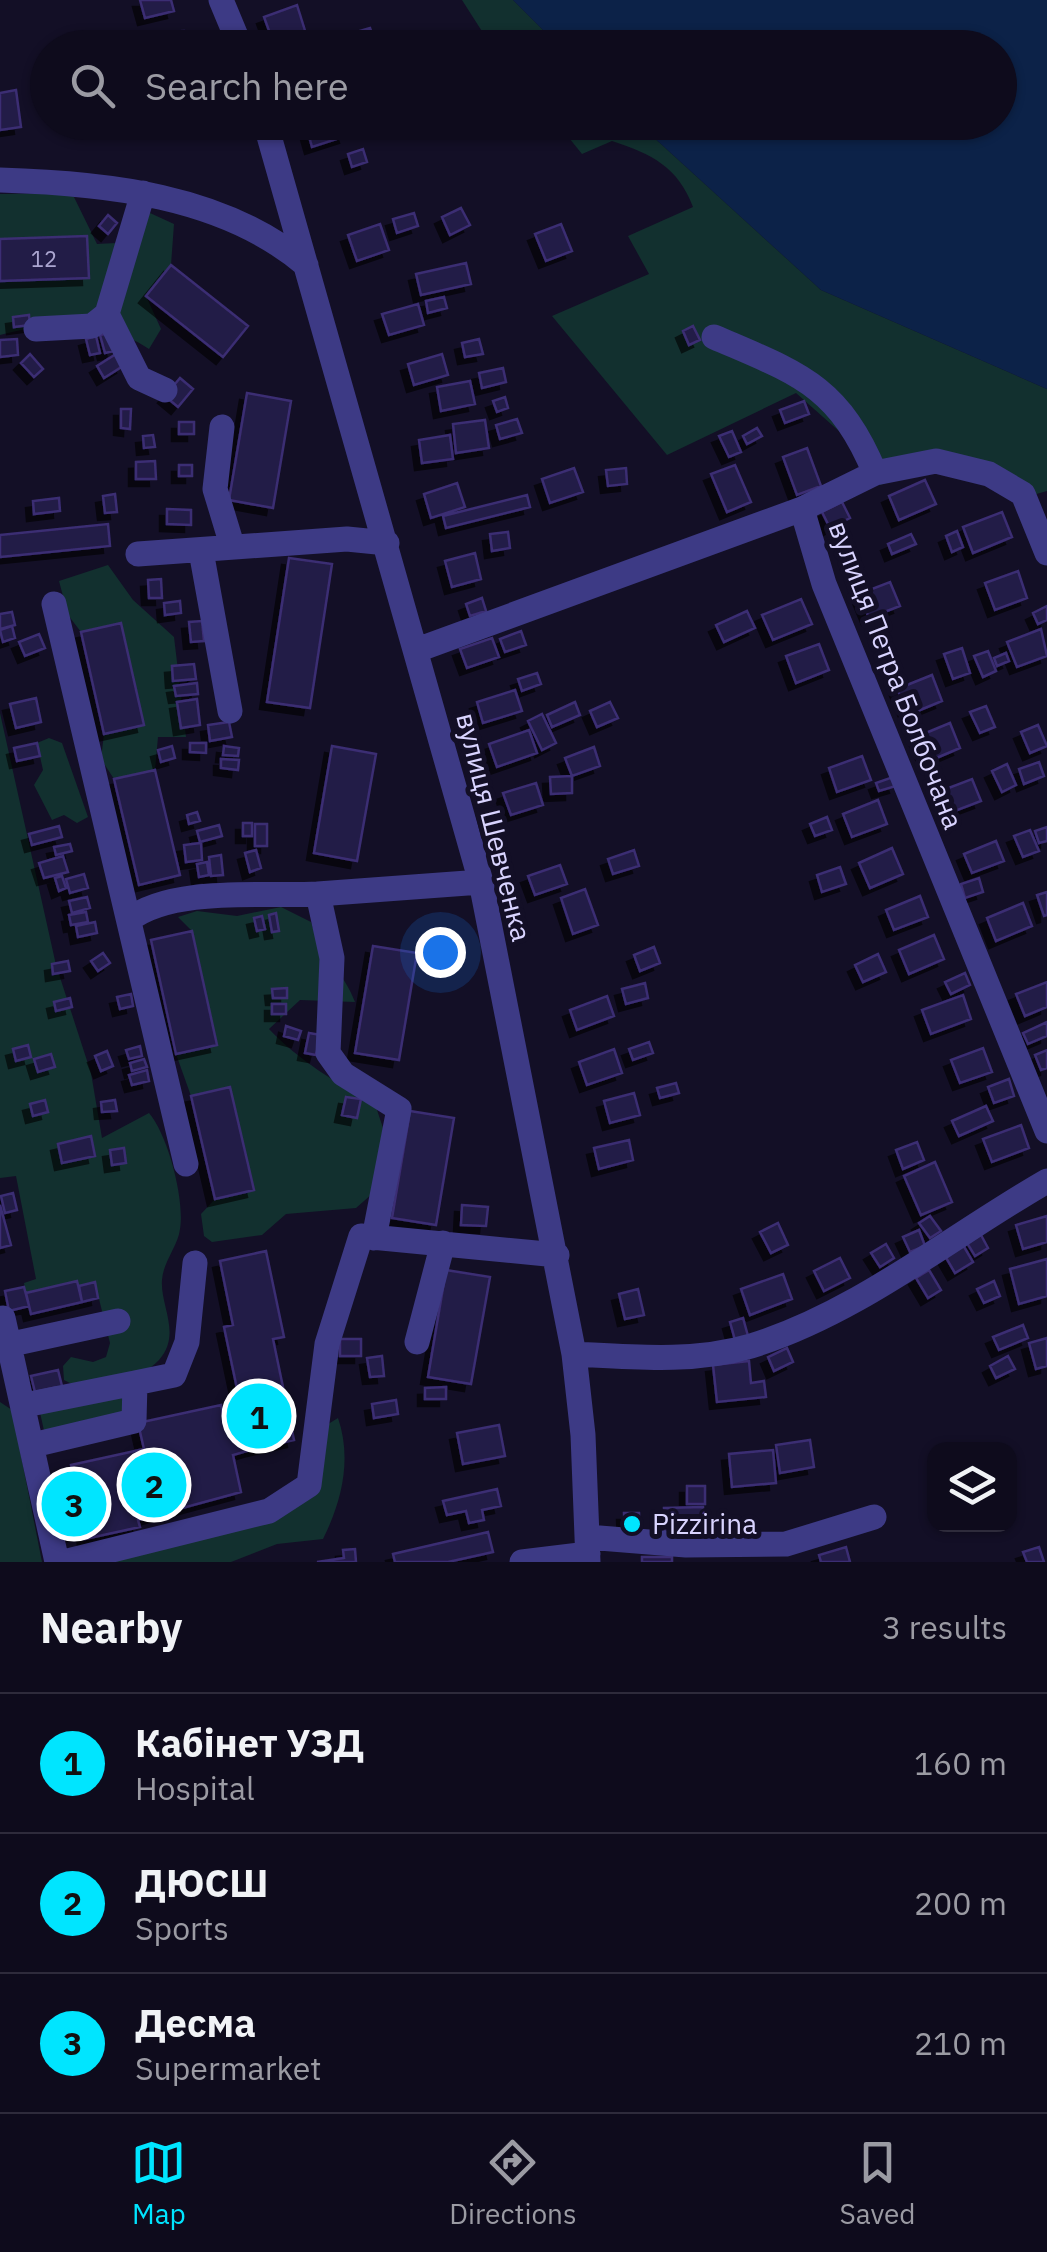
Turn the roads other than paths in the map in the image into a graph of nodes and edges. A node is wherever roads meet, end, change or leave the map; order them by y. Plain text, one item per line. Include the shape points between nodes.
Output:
1 (221, 0) edge
2 (234, 30) edge
3 (270, 140) edge
4 (0, 180) edge
5 (143, 193) junction
6 (306, 265) junction
7 (107, 314) junction
8 (36, 329) dead end
9 (714, 338) dead end
10 (165, 390) dead end
11 (222, 428) dead end
12 (876, 473) junction
13 (802, 508) junction
14 (387, 543) junction
15 (232, 546) junction
16 (200, 551) junction
17 (1047, 552) edge
18 (138, 554) dead end
19 (54, 604) dead end
20 (417, 650) junction
21 (230, 710) dead end
22 (481, 882) junction
23 (318, 894) junction
24 (129, 920) junction
25 (1047, 1130) edge
26 (186, 1164) dead end
27 (1046, 1182) edge
28 (374, 1238) junction
29 (443, 1243) junction
30 (557, 1254) junction
31 (194, 1262) dead end
32 (3, 1318) dead end
33 (118, 1322) dead end
34 (417, 1342) dead end
35 (12, 1344) junction
36 (574, 1354) junction
37 (135, 1383) junction
38 (25, 1405) junction
39 (32, 1445) junction
40 (874, 1517) dead end
41 (588, 1551) edge
42 (60, 1562) edge
43 (522, 1562) edge

1 - 2 street
3 - 6 street, вулиця Шевченка
4 - 5 street via 78,182
5 - 6 street via 273,237
5 - 7 street
6 - 14 street, вулиця Шевченка
7 - 8 street via 92,326
7 - 10 street via 139,378
9 - 12 street via 804,376 843,411
11 - 15 street via 215,489
12 - 13 street
12 - 17 street via 936,460 990,474 1022,494
13 - 20 street, вулиця Петра Болбочана
13 - 25 street, вулиця Петра Болбочана via 824,584
14 - 15 street
14 - 20 street, вулиця Шевченка
15 - 16 street
16 - 18 street
16 - 21 street
19 - 24 street
20 - 22 street, вулиця Шевченка
22 - 23 street
22 - 30 street, вулиця Шевченка
23 - 24 street via 179,900 143,909
23 - 28 street via 332,958 328,1053 343,1074 399,1109
24 - 26 street
27 - 36 street via 828,1314 749,1346 664,1359
28 - 29 street
28 - 42 street via 360,1236 327,1344 309,1485 268,1511
29 - 30 street
29 - 34 street
30 - 36 street, вулиця Шевченка
31 - 37 street via 187,1342 174,1374
32 - 35 street
33 - 35 street
35 - 38 street
36 - 41 street, вулиця Шевченка
37 - 38 street
37 - 39 street via 134,1421
38 - 39 street
39 - 42 street
40 - 41 street via 786,1544
41 - 43 street

